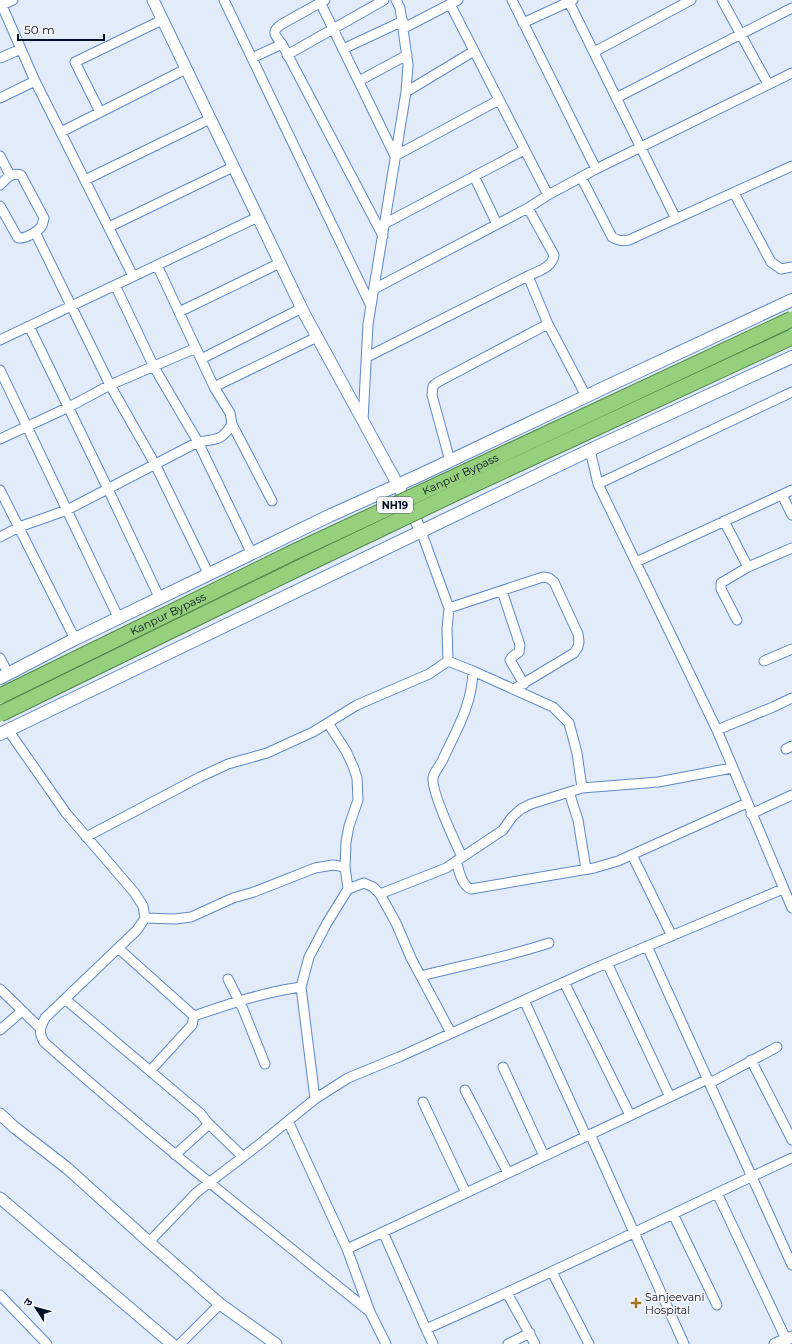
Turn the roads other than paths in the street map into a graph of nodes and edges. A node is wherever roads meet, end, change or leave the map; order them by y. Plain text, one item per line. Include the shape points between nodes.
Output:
1 (13, 0) edge
2 (153, 0) edge
3 (224, 0) edge
4 (384, 0) edge
5 (396, 0) edge
6 (512, 0) edge
7 (691, 0) edge
8 (722, 0) edge
9 (323, 1) edge
10 (571, 1) edge
11 (454, 2) edge
12 (1, 4) edge
13 (792, 8) edge
14 (162, 20) junction
15 (523, 23) junction
16 (403, 24) junction
17 (333, 28) junction
18 (741, 34) junction
19 (282, 44) junction
20 (21, 48) junction
21 (343, 49) junction
22 (474, 51) junction
23 (594, 52) junction
24 (287, 55) junction
25 (407, 55) junction
26 (0, 58) edge
27 (252, 58) junction
28 (186, 69) junction
29 (792, 72) edge
30 (35, 81) junction
31 (359, 81) junction
32 (768, 84) junction
33 (406, 92) junction
34 (0, 98) edge
35 (616, 98) junction
36 (499, 100) junction
37 (100, 112) junction
38 (210, 119) junction
39 (61, 132) junction
40 (641, 148) junction
41 (524, 150) junction
42 (0, 156) edge
43 (395, 156) junction
44 (792, 166) edge
45 (233, 167) junction
46 (596, 169) junction
47 (10, 175) junction
48 (474, 176) junction
49 (581, 177) junction
50 (85, 180) junction
51 (0, 185) edge
52 (734, 192) junction
53 (548, 195) junction
54 (0, 206) edge
55 (528, 208) junction
56 (258, 217) junction
57 (676, 219) junction
58 (384, 224) junction
59 (497, 224) junction
60 (108, 226) junction
61 (35, 232) junction
62 (383, 236) junction
63 (280, 263) junction
64 (157, 265) junction
65 (792, 267) edge
66 (133, 276) junction
67 (528, 276) junction
68 (115, 285) junction
69 (374, 289) junction
70 (792, 300) edge
71 (72, 306) junction
72 (371, 306) junction
73 (302, 308) junction
74 (179, 312) junction
75 (792, 319) edge
76 (548, 324) junction
77 (29, 326) junction
78 (317, 337) junction
79 (792, 337) edge
80 (0, 340) edge
81 (196, 348) junction
82 (367, 357) junction
83 (792, 357) edge
84 (201, 359) junction
85 (154, 367) junction
86 (0, 370) edge
87 (110, 385) junction
88 (214, 387) junction
89 (792, 392) edge
90 (586, 396) junction
91 (68, 407) junction
92 (363, 421) junction
93 (232, 424) junction
94 (27, 425) junction
95 (0, 439) edge
96 (198, 442) junction
97 (590, 450) junction
98 (450, 461) junction
99 (155, 464) junction
100 (598, 484) junction
101 (398, 485) junction
102 (108, 488) junction
103 (792, 490) edge
104 (0, 491) edge
105 (782, 495) junction
106 (272, 501) dead end
107 (66, 510) junction
108 (792, 515) edge
109 (724, 521) junction
110 (19, 528) junction
111 (422, 531) junction
112 (0, 537) edge
113 (792, 548) edge
114 (252, 554) junction
115 (636, 562) junction
116 (748, 567) junction
117 (209, 575) junction
118 (502, 591) junction
119 (160, 599) junction
120 (449, 608) junction
121 (119, 619) junction
122 (737, 620) dead end
123 (76, 639) junction
124 (792, 649) edge
125 (0, 658) edge
126 (448, 661) junction
127 (764, 661) dead end
128 (473, 671) junction
129 (4, 676) edge
130 (524, 684) junction
131 (514, 689) junction
132 (0, 696) edge
133 (792, 698) edge
134 (0, 714) edge
135 (328, 723) junction
136 (717, 730) junction
137 (4, 732) edge
138 (732, 768) junction
139 (582, 788) junction
140 (569, 792) junction
141 (792, 795) edge
142 (747, 803) junction
143 (751, 814) junction
144 (86, 838) junction
145 (632, 855) junction
146 (459, 859) junction
147 (346, 867) junction
148 (586, 869) junction
149 (783, 888) junction
150 (348, 889) junction
151 (380, 894) junction
152 (792, 908) edge
153 (145, 918) junction
154 (672, 936) junction
155 (550, 943) dead end
156 (647, 946) junction
157 (118, 948) junction
158 (607, 963) junction
159 (421, 976) junction
160 (228, 979) dead end
161 (564, 982) junction
162 (301, 987) junction
163 (0, 989) edge
164 (64, 999) junction
165 (239, 1000) junction
166 (524, 1000) junction
167 (22, 1011) junction
168 (194, 1016) junction
169 (40, 1028) junction
170 (0, 1030) edge
171 (451, 1033) junction
172 (777, 1047) dead end
173 (751, 1060) junction
174 (265, 1064) dead end
175 (503, 1067) dead end
176 (150, 1071) junction
177 (709, 1081) junction
178 (465, 1090) dead end
179 (670, 1097) junction
180 (315, 1099) junction
181 (423, 1102) dead end
182 (0, 1114) edge
183 (630, 1115) junction
184 (288, 1121) junction
185 (207, 1122) junction
186 (588, 1135) junction
187 (792, 1140) edge
188 (175, 1155) junction
189 (544, 1156) junction
190 (243, 1157) junction
191 (792, 1158) edge
192 (508, 1173) junction
193 (752, 1176) junction
194 (210, 1182) junction
195 (466, 1193) junction
196 (717, 1193) junction
197 (0, 1198) edge
198 (673, 1214) junction
199 (383, 1232) junction
200 (634, 1232) junction
201 (149, 1242) junction
202 (347, 1249) junction
203 (792, 1265) edge
204 (552, 1272) junction
205 (507, 1293) junction
206 (0, 1295) edge
207 (220, 1304) junction
208 (716, 1305) dead end
209 (370, 1312) junction
210 (426, 1329) junction
211 (530, 1334) junction
212 (789, 1338) edge
213 (48, 1344) edge
214 (172, 1344) edge
215 (180, 1344) edge
216 (276, 1344) edge
217 (386, 1344) edge
218 (434, 1344) edge
219 (508, 1344) edge
220 (535, 1344) edge
221 (589, 1344) edge
222 (684, 1344) edge
223 (775, 1344) edge

1 - 12 street
2 - 14 street
3 - 27 street
4 - 17 street
5 - 16 street
6 - 15 street
7 - 23 street
8 - 18 street
9 - 17 street
9 - 19 street via 276,28 275,34
10 - 15 street
10 - 23 street
11 - 16 street
11 - 22 street
12 - 20 street
13 - 18 street
14 - 28 street
14 - 37 street via 75,62
15 - 46 street
16 - 21 street
16 - 25 street
17 - 21 street
17 - 24 street
18 - 32 street
18 - 35 street
19 - 24 street
19 - 27 street
20 - 26 street
20 - 30 street
21 - 31 street
22 - 33 street
22 - 36 street
23 - 35 street
24 - 62 street
25 - 31 street
25 - 33 street
27 - 72 street
28 - 37 street
28 - 38 street
29 - 32 street
30 - 34 street
30 - 39 street
31 - 43 street
32 - 40 street
33 - 43 street
35 - 40 street
36 - 41 street
36 - 43 street
37 - 39 street
38 - 45 street
38 - 50 street
39 - 50 street
40 - 46 street
40 - 57 street
41 - 48 street
41 - 53 street
42 - 47 street
43 - 58 street
44 - 52 street
45 - 56 street
45 - 60 street
46 - 49 street
47 - 51 street
47 - 61 street via 21,175 44,218 41,228
48 - 58 street
48 - 59 street
49 - 53 street
49 - 57 street via 612,237 617,240 629,240
50 - 60 street
52 - 57 street
52 - 65 street via 771,262 781,269
53 - 55 street
54 - 61 street via 18,238 22,239
55 - 59 street
55 - 67 street via 554,255 549,266
56 - 63 street
56 - 64 street
58 - 62 street
59 - 69 street
60 - 66 street
61 - 71 street
62 - 69 street
63 - 73 street
63 - 74 street
64 - 66 street
64 - 74 street
66 - 68 street
67 - 76 street
67 - 82 street
68 - 71 street
68 - 85 street
69 - 72 street
70 - 90 main road
71 - 77 street
71 - 87 street
72 - 82 street
73 - 78 street
73 - 84 street
74 - 81 street
75 - 132 highway, Kanpur Bypass / NH19, bridge via 299,550
76 - 90 street
76 - 98 street via 433,386 432,395
77 - 80 street
77 - 91 street
78 - 88 street
78 - 92 street
79 - 134 highway, Kanpur Bypass / NH19, bridge via 459,491
81 - 84 street
81 - 85 street
82 - 92 street
83 - 97 main road
84 - 88 street
85 - 87 street
85 - 96 street
86 - 94 street
87 - 91 street
87 - 99 street
88 - 93 street via 230,413
89 - 100 street
90 - 98 main road
91 - 94 street
91 - 102 street
92 - 101 street
93 - 96 street via 218,439
93 - 106 street
94 - 95 street
94 - 107 street
96 - 99 street
96 - 114 street
97 - 100 street
97 - 111 main road
98 - 101 main road
99 - 102 street
99 - 117 street
100 - 115 street
101 - 111 street
101 - 114 main road
102 - 107 street
102 - 119 street
103 - 105 street
104 - 110 street
105 - 108 street
105 - 109 street
107 - 110 street
107 - 121 street
109 - 115 street
109 - 116 street
110 - 112 street
110 - 123 street
111 - 120 street
111 - 137 main road
113 - 116 street
114 - 117 main road
115 - 136 street
116 - 122 street via 721,583 721,589
117 - 119 main road
118 - 120 street
118 - 130 street via 520,645 519,652 510,660
118 - 130 street via 543,577 549,578 554,582 578,634 578,647 574,653
119 - 121 main road
120 - 126 street
121 - 123 main road
123 - 129 main road
124 - 127 street
125 - 129 street
126 - 128 street
126 - 135 street via 429,674 357,705
128 - 131 street
128 - 146 street via 473,687 465,713 433,778 434,790
130 - 131 street
131 - 139 street via 553,707 569,723
133 - 136 street
135 - 144 street via 267,753 228,764 200,777
135 - 147 street via 346,751 357,778 358,800 346,842
136 - 138 street
137 - 144 street
138 - 139 street via 658,782
138 - 142 street
139 - 140 street
140 - 146 street via 521,809 503,830
140 - 148 street via 578,820
141 - 143 street
142 - 143 street
142 - 145 street
143 - 149 street
144 - 153 street via 134,892 143,906
145 - 148 street
145 - 154 street
146 - 148 street via 464,884 471,889
146 - 151 street via 440,871
147 - 150 street
147 - 153 street via 333,865 315,868 233,898 191,917
149 - 152 street
149 - 154 street
150 - 151 street via 364,882
150 - 162 street via 309,957
151 - 159 street
153 - 157 street via 137,930
154 - 156 street
155 - 159 street
156 - 158 street
156 - 177 street
157 - 164 street
157 - 168 street
158 - 161 street
158 - 179 street
159 - 171 street
160 - 165 street
161 - 166 street
161 - 183 street
162 - 165 street
162 - 180 street
163 - 167 street
164 - 169 street via 45,1018
164 - 176 street
165 - 168 street
165 - 174 street
166 - 171 street
166 - 186 street
167 - 169 street
167 - 170 street
168 - 176 street via 192,1025
169 - 188 street via 44,1042
171 - 180 street via 348,1078
172 - 173 street
173 - 177 street
173 - 187 street
175 - 189 street
176 - 185 street
177 - 179 street
177 - 193 street
178 - 192 street
179 - 183 street
180 - 184 street
181 - 195 street
182 - 201 street via 67,1168
183 - 186 street
184 - 190 street
184 - 202 street
185 - 188 street via 206,1127
185 - 190 street
186 - 189 street
186 - 200 street
188 - 194 street
189 - 192 street
190 - 194 street
191 - 193 street
192 - 195 street
193 - 196 street
193 - 203 street
194 - 201 street
194 - 209 street
195 - 199 street
196 - 198 street
196 - 212 street
197 - 214 street
198 - 200 street
198 - 208 street
199 - 202 street
199 - 210 street
200 - 204 street
200 - 222 street
201 - 207 street
202 - 209 street
204 - 205 street
204 - 221 street
205 - 210 street
205 - 211 street
206 - 213 street
207 - 215 street
207 - 216 street
209 - 217 street
210 - 218 street
211 - 219 street
211 - 220 street
212 - 223 street

